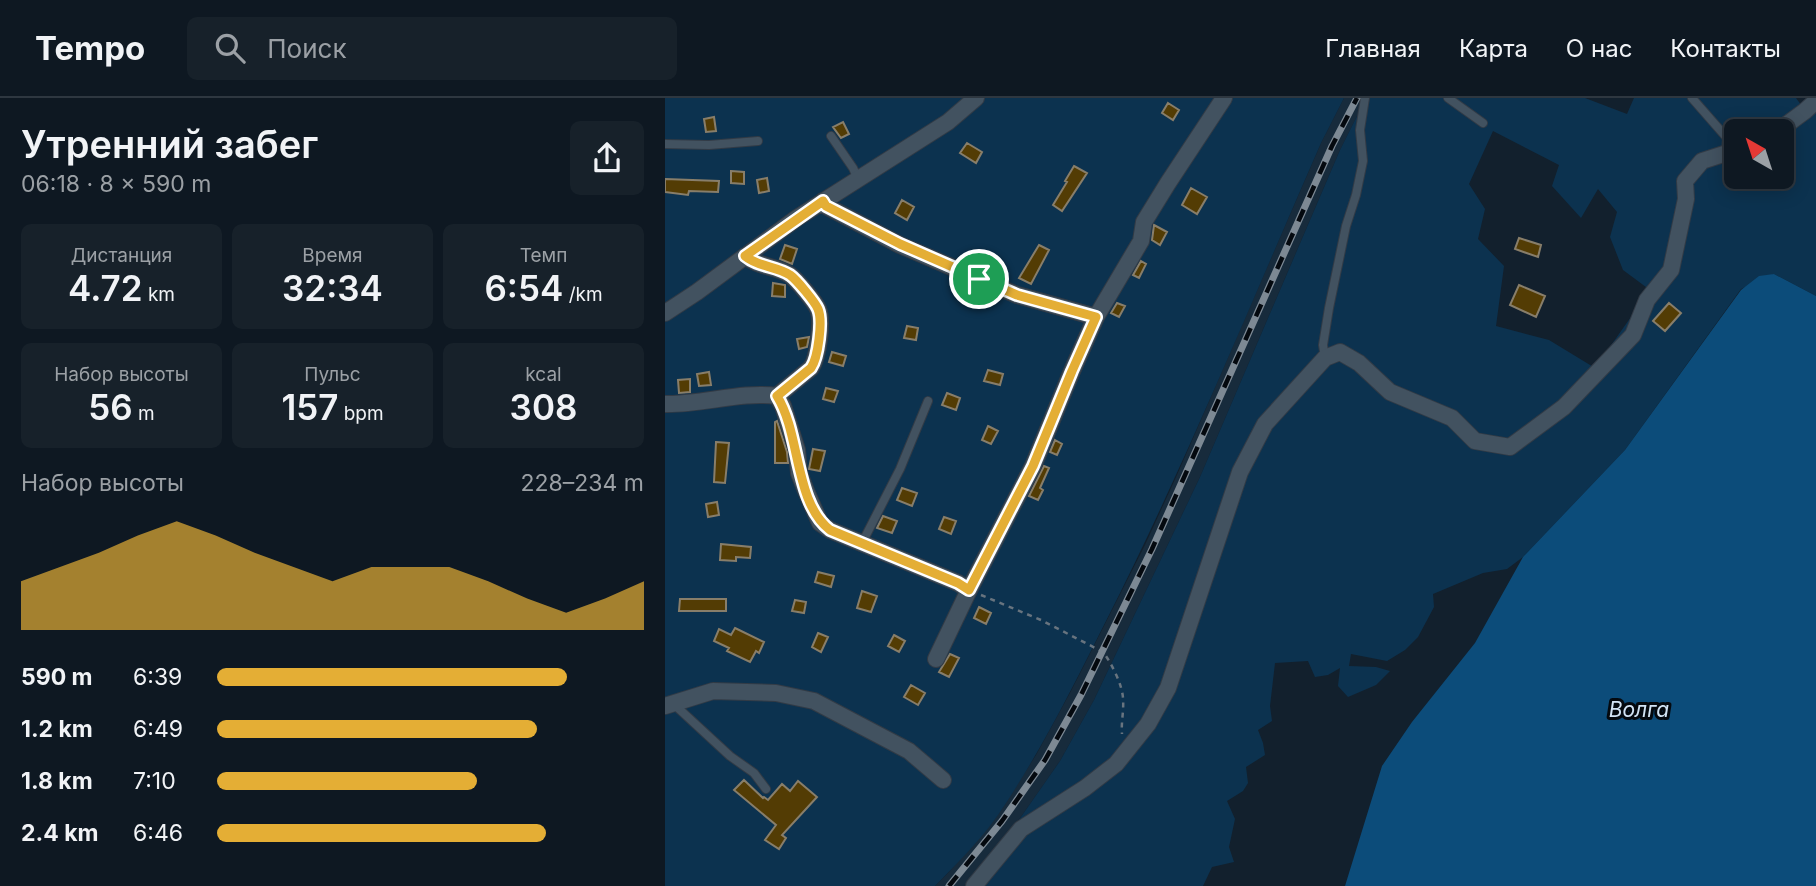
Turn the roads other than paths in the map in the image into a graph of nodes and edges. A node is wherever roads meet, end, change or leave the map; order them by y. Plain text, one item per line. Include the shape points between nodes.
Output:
1 (976, 98) edge
2 (1224, 98) edge
3 (1365, 98) edge
4 (1448, 98) edge
5 (1692, 98) edge
6 (1816, 101) edge
7 (1793, 119) edge
8 (1483, 123) dead end
9 (1724, 135) edge
10 (831, 136) dead end
11 (758, 141) dead end
12 (665, 144) edge
13 (1724, 153) edge
14 (858, 179) junction
15 (823, 201) junction
16 (745, 256) junction
17 (665, 313) edge
18 (1096, 317) junction
19 (1325, 358) junction
20 (777, 396) junction
21 (927, 401) dead end
22 (665, 404) edge
23 (862, 543) junction
24 (969, 590) junction
25 (936, 659) dead end
26 (671, 705) edge
27 (943, 780) dead end
28 (766, 789) dead end
29 (974, 886) edge

1 - 14 street via 948,122
2 - 18 street via 1144,222 1140,241
3 - 19 lane via 1360,130 1363,161 1329,308
4 - 8 lane
5 - 9 lane
6 - 7 street
10 - 14 lane
11 - 12 lane
13 - 19 street via 1702,161 1685,181 1686,200 1671,270 1647,300 1633,335 1564,407 1510,447 1475,441 1452,418 1390,393 1341,352
14 - 15 street
15 - 16 street
15 - 18 street via 900,244 979,279
16 - 17 street
16 - 20 street via 792,276 819,312 815,362
18 - 24 street via 1033,466
19 - 29 street via 1265,424 1240,472 1168,688 1149,724 1116,764 1021,829
20 - 22 street
20 - 23 street via 797,450 799,473 820,523
21 - 23 lane via 900,469
23 - 24 street
24 - 25 street
26 - 27 street via 713,691 776,693 814,701 909,751
26 - 28 lane via 754,773

